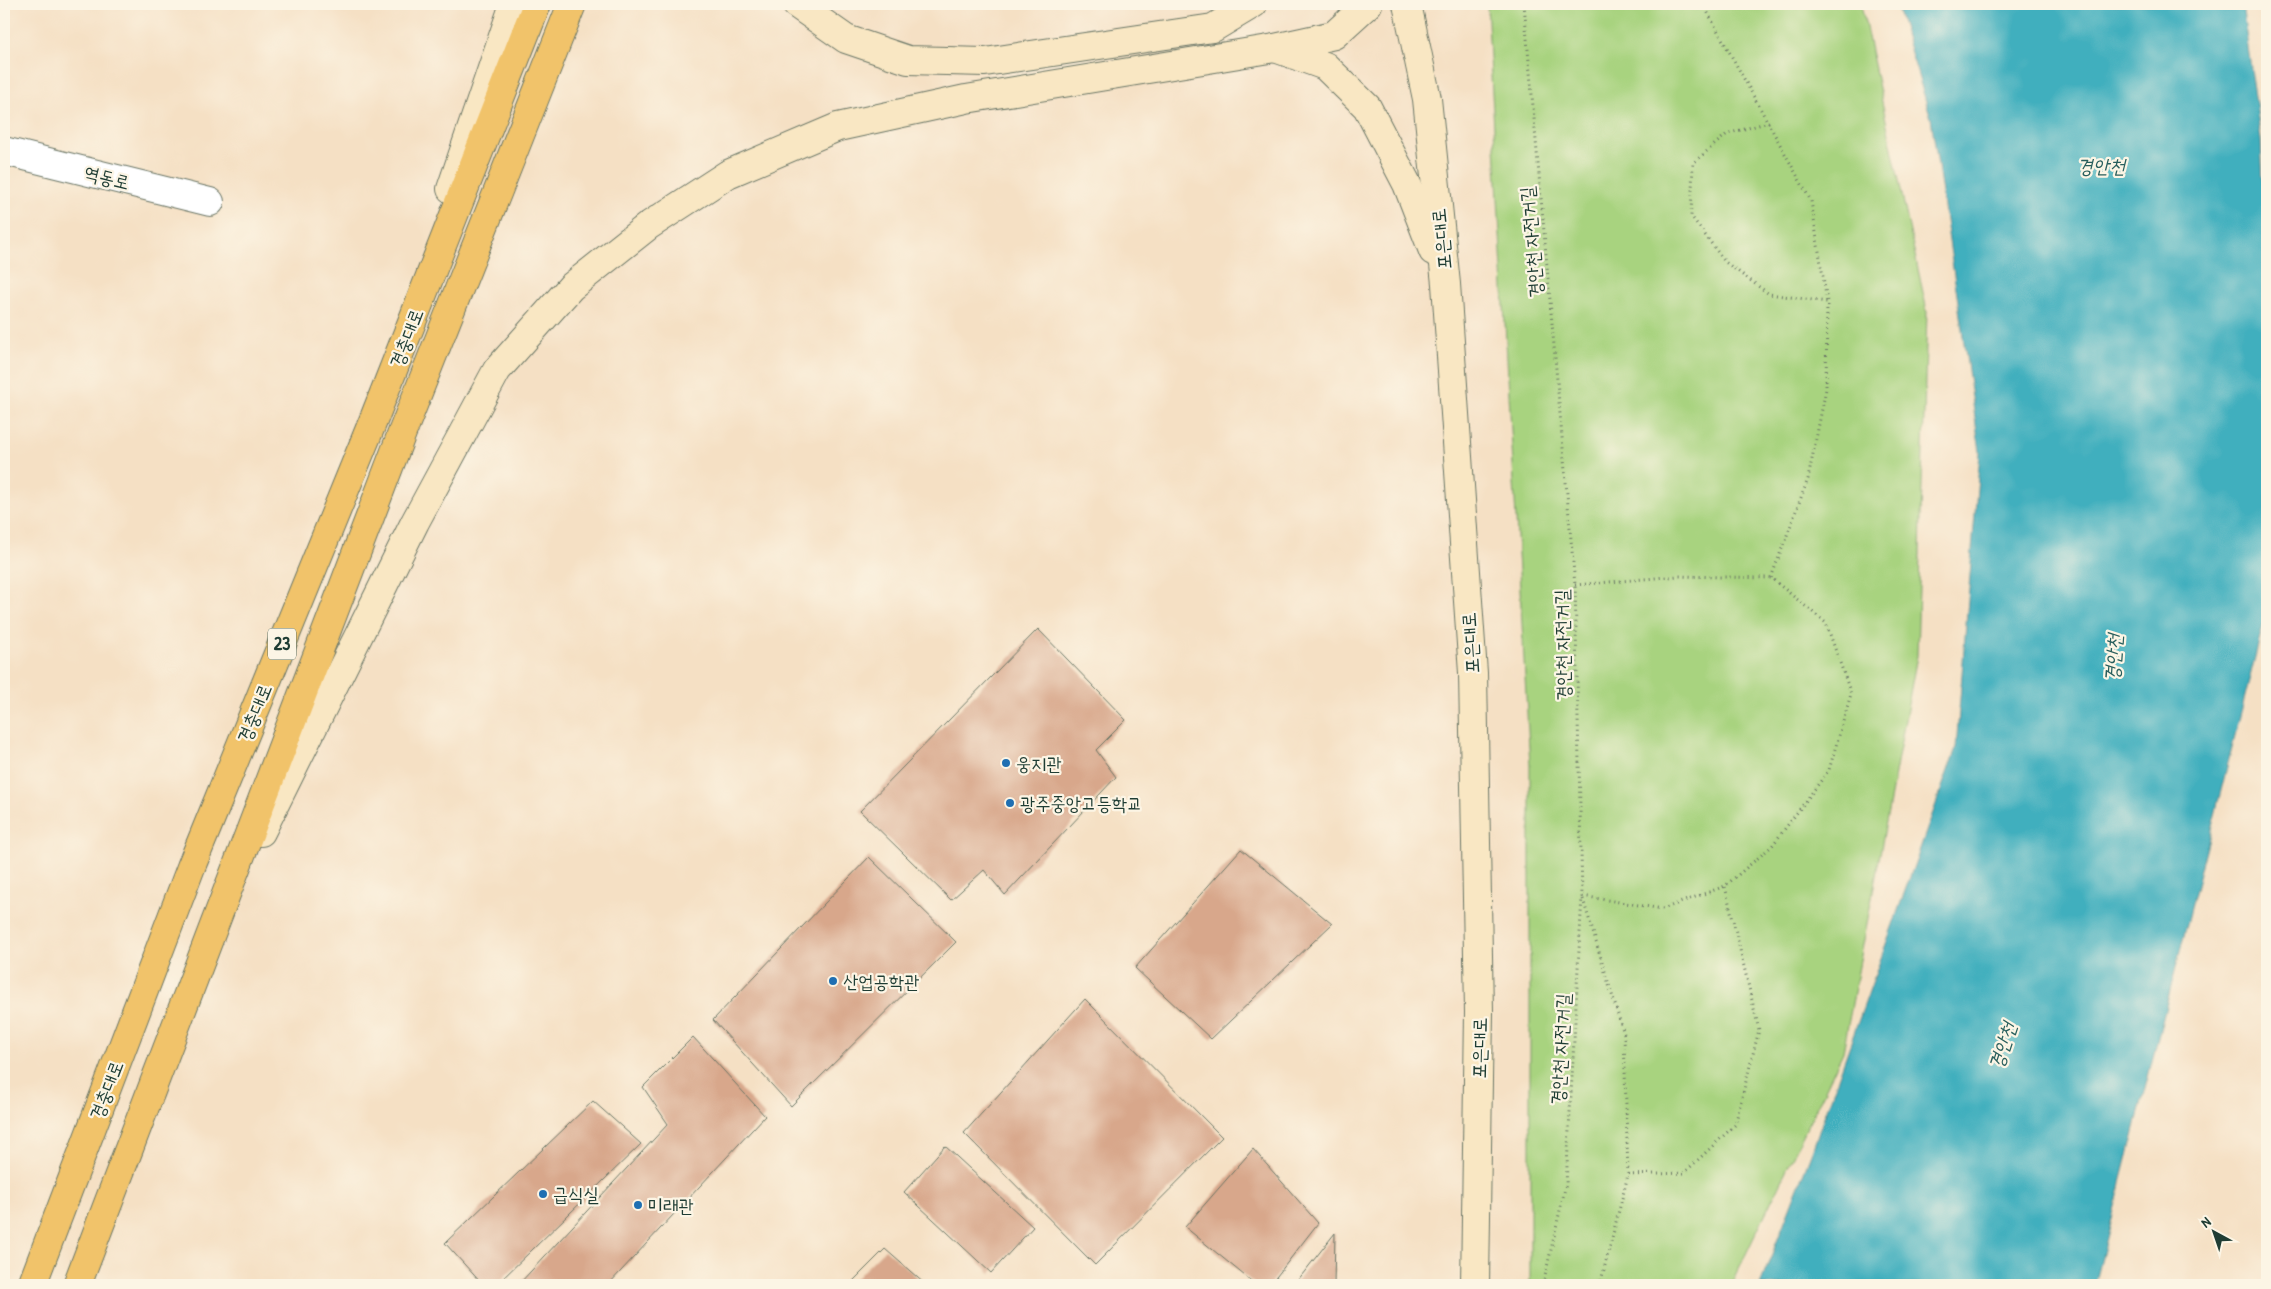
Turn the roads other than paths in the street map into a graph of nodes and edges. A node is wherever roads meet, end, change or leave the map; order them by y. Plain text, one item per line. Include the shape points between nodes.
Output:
1 (514, 4) edge
2 (537, 4) edge
3 (572, 4) edge
4 (796, 4) edge
5 (1253, 4) edge
6 (1368, 4) edge
7 (1407, 4) edge
8 (1275, 48) junction
9 (4, 151) edge
10 (210, 202) dead end
11 (1446, 284) junction
12 (373, 421) junction
13 (213, 927) junction
14 (32, 1285) edge
15 (77, 1285) edge
16 (1475, 1285) edge

1 - 12 street
2 - 12 main road, 경충대로 / 23
3 - 13 main road, 경충대로 / 23 via 402,433
4 - 5 street via 846,39 908,60 985,62 1212,28
6 - 8 street via 1334,35
7 - 11 street, 포은대로 via 1427,99
8 - 11 street via 1324,66 1367,107 1407,184
8 - 13 street via 966,99 838,127 728,174 648,226 571,287 498,370 415,522
9 - 10 street, 역동로
11 - 16 street, 포은대로 via 1473,673 1479,1012
12 - 14 main road, 경충대로 / 23 via 191,867
13 - 15 main road, 경충대로 / 23

